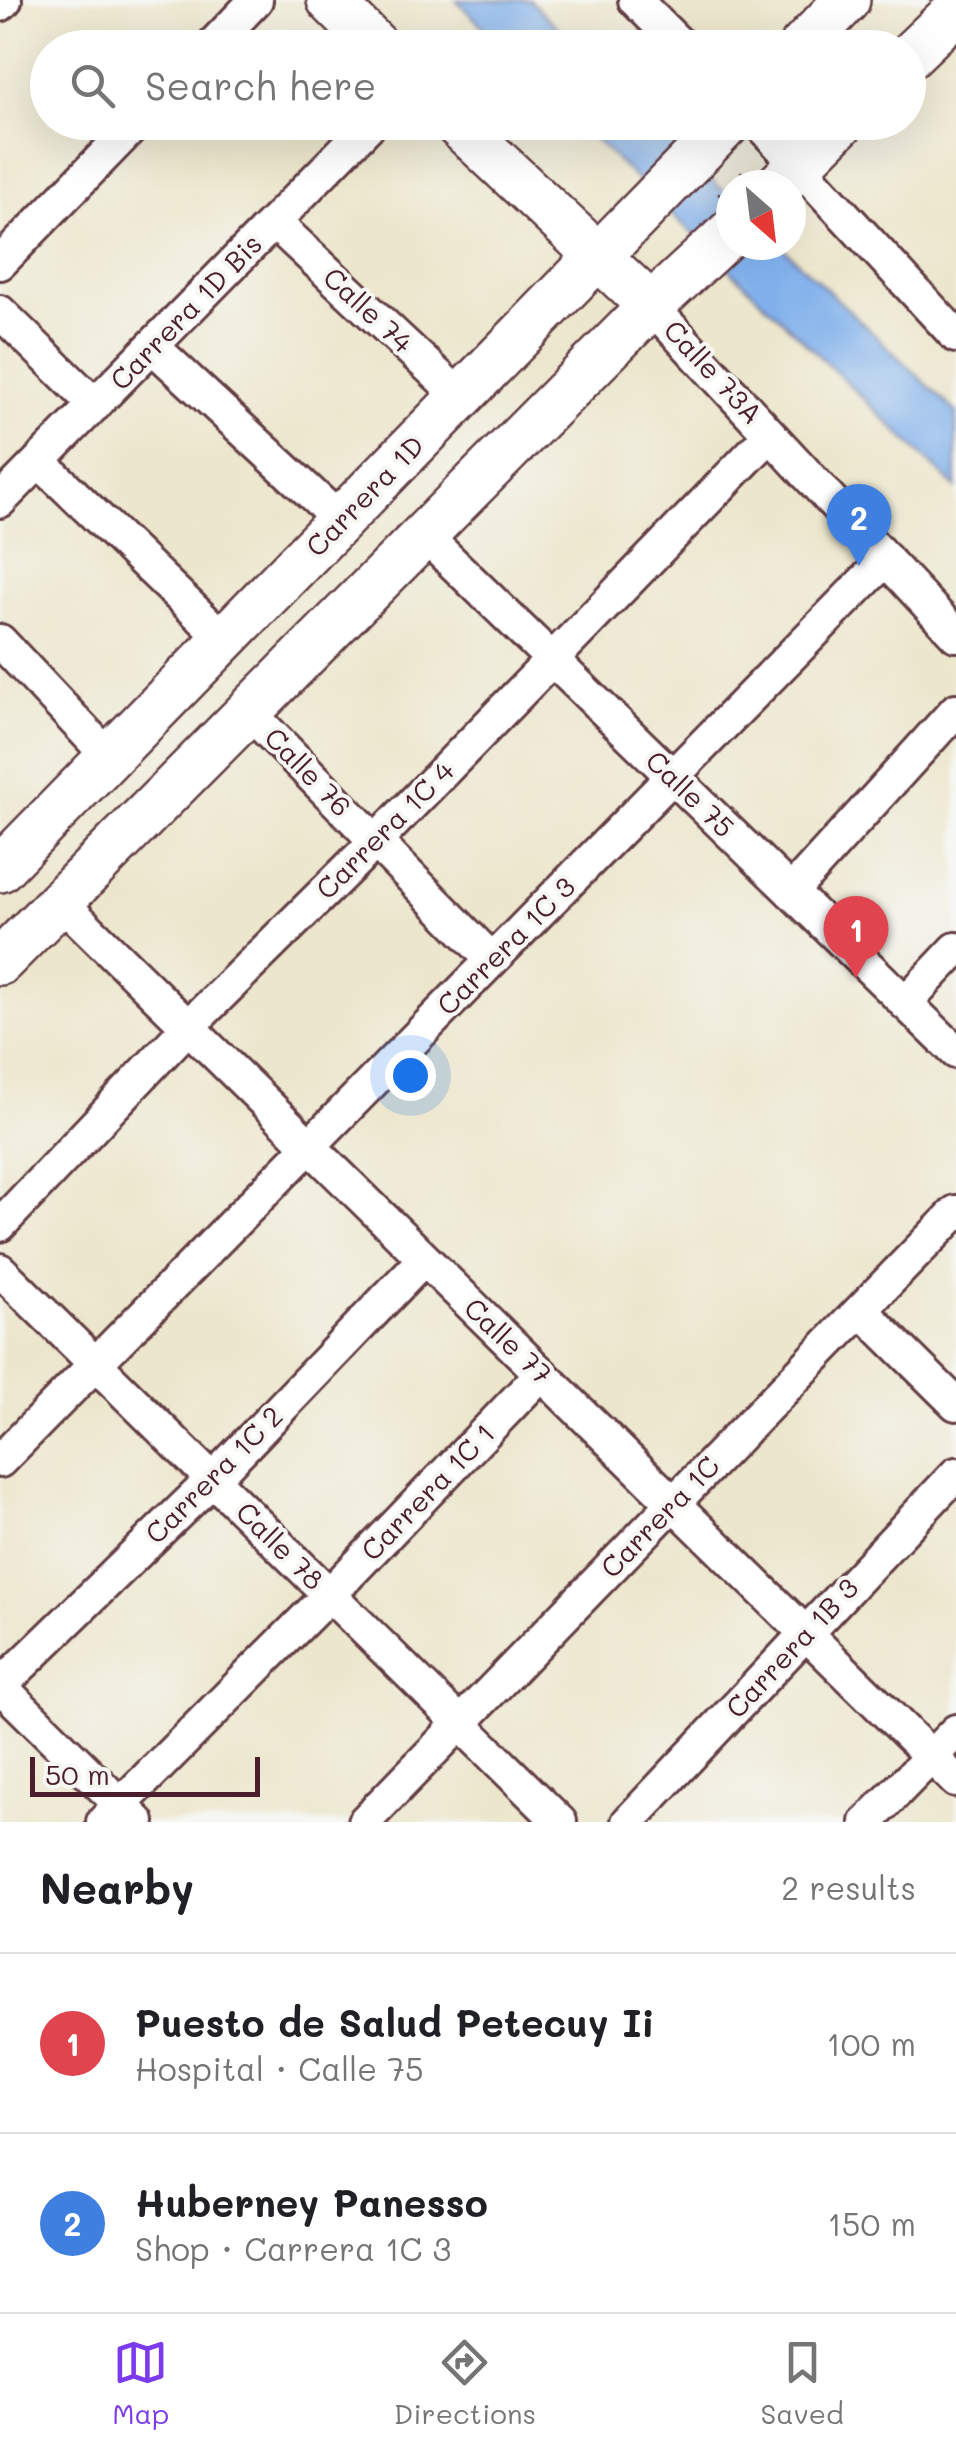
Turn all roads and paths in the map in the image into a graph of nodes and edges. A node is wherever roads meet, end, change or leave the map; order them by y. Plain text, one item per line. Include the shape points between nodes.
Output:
1 (256, 0) edge
2 (330, 0) edge
3 (635, 0) edge
4 (847, 0) edge
5 (956, 10) edge
6 (227, 30) edge
7 (360, 30) edge
8 (664, 30) edge
9 (818, 30) edge
10 (926, 39) edge
11 (119, 140) edge
12 (354, 140) edge
13 (475, 140) edge
14 (712, 140) edge
15 (769, 140) edge
16 (824, 140) edge
17 (786, 170) edge
18 (794, 170) edge
19 (806, 191) edge
20 (274, 222) junction
21 (716, 247) edge
22 (598, 259) junction
23 (0, 263) edge
24 (651, 306) junction
25 (0, 312) edge
26 (545, 314) junction
27 (956, 336) edge
28 (152, 346) junction
29 (596, 362) junction
30 (462, 398) junction
31 (94, 405) junction
32 (770, 435) junction
33 (39, 461) junction
34 (0, 501) edge
35 (341, 521) junction
36 (424, 536) junction
37 (886, 559) junction
38 (956, 635) edge
39 (224, 640) junction
40 (0, 641) edge
41 (552, 660) junction
42 (956, 710) edge
43 (249, 712) junction
44 (109, 757) junction
45 (673, 777) junction
46 (376, 841) junction
47 (5, 853) edge
48 (790, 892) junction
49 (60, 901) junction
50 (956, 949) edge
51 (492, 960) junction
52 (0, 962) edge
53 (905, 1002) junction
54 (188, 1027) junction
55 (956, 1052) edge
56 (310, 1146) junction
57 (956, 1212) edge
58 (0, 1226) edge
59 (424, 1259) junction
60 (0, 1270) edge
61 (860, 1310) junction
62 (96, 1364) junction
63 (541, 1374) junction
64 (956, 1404) edge
65 (0, 1462) edge
66 (956, 1474) edge
67 (212, 1480) junction
68 (673, 1503) junction
69 (329, 1594) junction
70 (805, 1633) junction
71 (0, 1686) edge
72 (460, 1723) junction
73 (956, 1731) edge
74 (931, 1756) junction
75 (956, 1781) edge
76 (120, 1816) edge
77 (364, 1822) edge
78 (560, 1822) edge
79 (628, 1822) edge
80 (867, 1822) edge

1 - 6 street
2 - 7 street
3 - 8 street
4 - 9 street
5 - 10 street
11 - 23 street
12 - 20 street, Carrera 1D Bis
13 - 22 street, Calle 73A
14 - 22 street, Carrera 1D
15 - 17 street
16 - 18 street
19 - 27 street
20 - 28 street, Carrera 1D Bis
20 - 30 street, Calle 74
21 - 24 street
22 - 24 street, Calle 73A
22 - 26 street, Carrera 1D
24 - 29 street
24 - 32 street, Calle 73A
25 - 31 street
26 - 29 street via 576,326
26 - 30 street, Carrera 1D
28 - 31 street, Carrera 1D Bis
28 - 35 street
29 - 36 street
30 - 35 street, Carrera 1D
31 - 33 street, Carrera 1D Bis
32 - 37 street, Calle 73A
32 - 41 street, Carrera 1C 4
33 - 34 street, Carrera 1D Bis
33 - 39 street
35 - 39 street, Carrera 1D
36 - 41 street, Calle 75
36 - 43 street
37 - 38 street, Calle 73A
37 - 45 street, Carrera 1C 3
39 - 44 street, Carrera 1D
40 - 44 street
41 - 45 street, Calle 75
41 - 46 street, Carrera 1C 4
42 - 48 street
43 - 46 street, Calle 76
43 - 49 street
44 - 47 street, Carrera 1D
45 - 48 street, Calle 75
45 - 51 street, Carrera 1C 3
46 - 51 street, Calle 76
46 - 54 street, Carrera 1C 4
48 - 53 street, Calle 75
49 - 52 street
49 - 54 street, Calle 77
50 - 53 street
51 - 56 street, Carrera 1C 3
53 - 55 street, Calle 75
54 - 56 street, Calle 77
54 - 58 street, Carrera 1C 4
56 - 59 street, Calle 77
56 - 62 street, Carrera 1C 3
57 - 61 street, Carrera 1C
59 - 63 street, Calle 77
59 - 67 street, Carrera 1C 2
60 - 62 street, Calle 78
61 - 64 street
61 - 68 street, Carrera 1C
62 - 65 street, Carrera 1C 3
62 - 67 street, Calle 78
63 - 68 street, Calle 77
63 - 69 street, Carrera 1C 1
66 - 70 street, Carrera 1B 3
67 - 69 street, Calle 78
67 - 71 street, Carrera 1C 2
68 - 70 street, Calle 77
68 - 72 street, Carrera 1C
69 - 72 street, Calle 78
69 - 76 street, Carrera 1C 1
70 - 74 street, Calle 77
70 - 79 street, Carrera 1B 3
71 - 76 street
72 - 77 street, Carrera 1C
72 - 78 street, Calle 78
73 - 74 street
74 - 75 street, Calle 77
74 - 80 street

